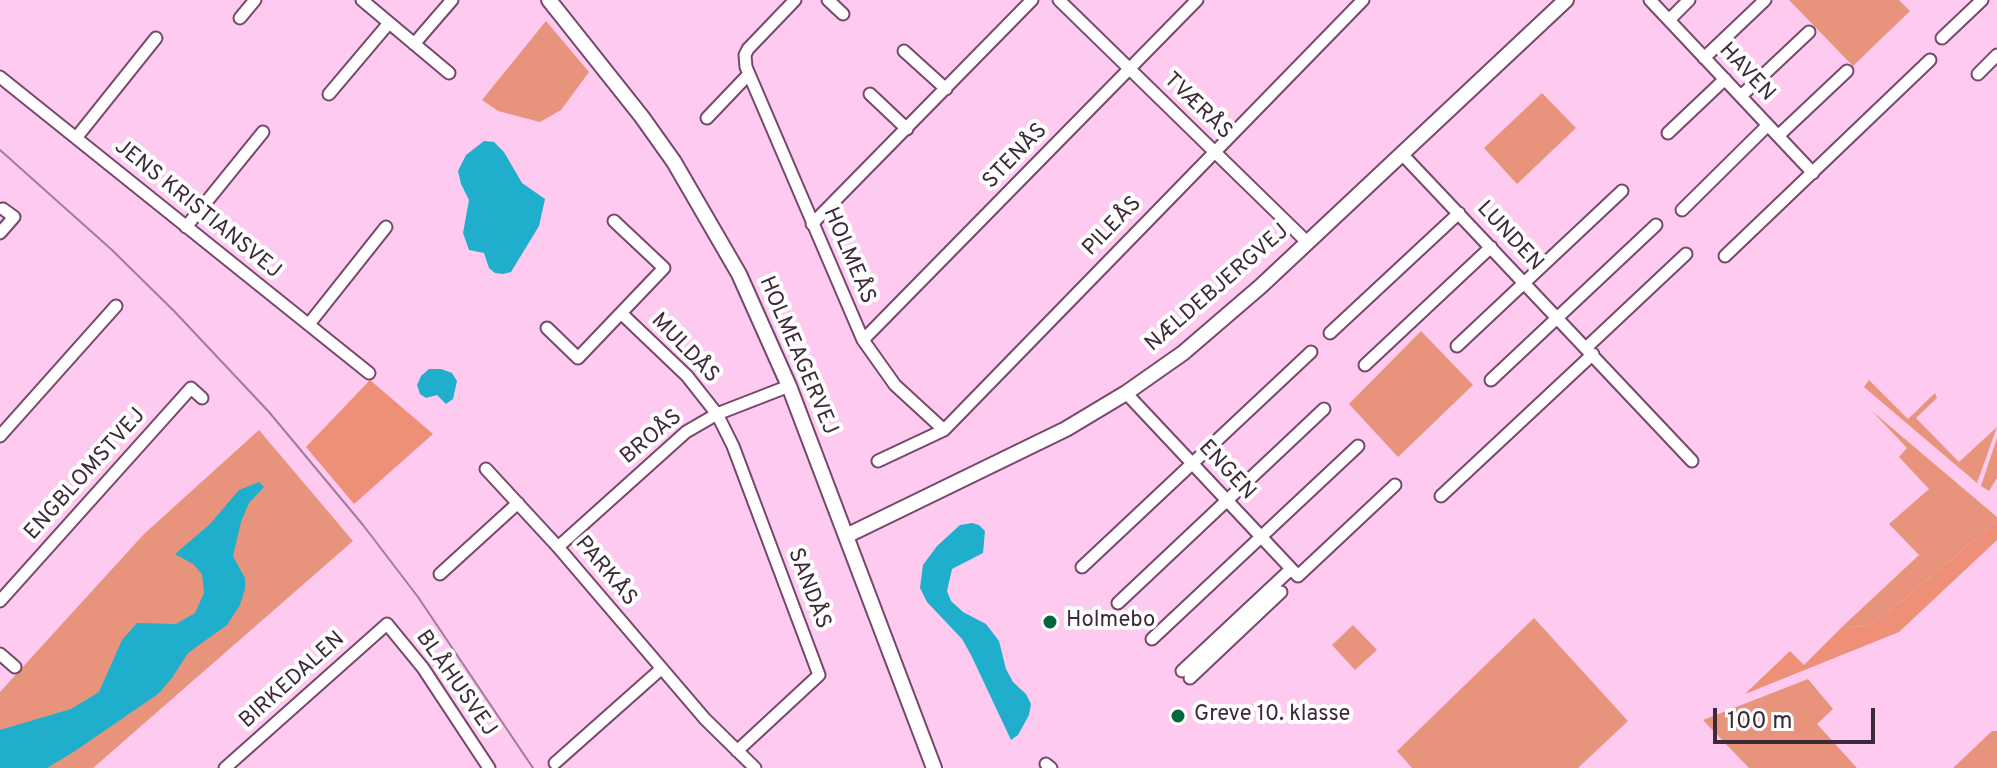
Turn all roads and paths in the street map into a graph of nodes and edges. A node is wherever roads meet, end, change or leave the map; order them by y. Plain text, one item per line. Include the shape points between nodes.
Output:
1 (255, 0) edge
2 (362, 0) edge
3 (452, 0) edge
4 (549, 0) edge
5 (795, 0) edge
6 (828, 0) edge
7 (1032, 0) edge
8 (1059, 0) edge
9 (1197, 0) edge
10 (1363, 0) edge
11 (1566, 0) edge
12 (1650, 0) edge
13 (1689, 0) edge
14 (1765, 0) edge
15 (1982, 0) edge
16 (843, 14) dead end
17 (240, 18) dead end
18 (1669, 20) junction
19 (389, 23) junction
20 (1809, 32) dead end
21 (156, 38) dead end
22 (1942, 38) dead end
23 (414, 44) junction
24 (904, 51) dead end
25 (1997, 55) edge
26 (1704, 58) junction
27 (1930, 60) dead end
28 (1129, 70) junction
29 (1847, 71) dead end
30 (449, 73) dead end
31 (749, 74) junction
32 (1978, 74) dead end
33 (0, 77) edge
34 (1725, 79) junction
35 (946, 89) junction
36 (329, 94) dead end
37 (870, 94) dead end
38 (1741, 96) junction
39 (707, 118) dead end
40 (1768, 125) junction
41 (907, 129) junction
42 (263, 132) dead end
43 (1668, 133) dead end
44 (1778, 136) junction
45 (76, 138) junction
46 (1213, 151) junction
47 (1402, 154) junction
48 (1813, 173) junction
49 (1622, 191) dead end
50 (3, 209) dead end
51 (1682, 210) dead end
52 (1459, 213) junction
53 (614, 221) dead end
54 (812, 224) junction
55 (1656, 225) dead end
56 (186, 227) junction
57 (386, 227) dead end
58 (0, 233) edge
59 (1307, 242) junction
60 (1491, 247) junction
61 (1686, 254) dead end
62 (1725, 256) dead end
63 (1525, 282) junction
64 (116, 306) dead end
65 (621, 313) junction
66 (1558, 318) junction
67 (309, 324) junction
68 (547, 328) dead end
69 (1330, 333) dead end
70 (863, 340) junction
71 (1457, 346) dead end
72 (1590, 351) junction
73 (1311, 352) dead end
74 (1365, 365) dead end
75 (369, 373) dead end
76 (1491, 380) dead end
77 (789, 386) junction
78 (1126, 393) junction
79 (202, 398) dead end
80 (1324, 409) dead end
81 (717, 414) junction
82 (944, 430) junction
83 (0, 436) edge
84 (1358, 446) dead end
85 (878, 461) dead end
86 (1692, 461) dead end
87 (1192, 464) junction
88 (486, 469) dead end
89 (1395, 485) dead end
90 (1441, 496) dead end
91 (1227, 500) junction
92 (518, 503) junction
93 (846, 536) junction
94 (1261, 537) junction
95 (558, 547) junction
96 (1082, 567) dead end
97 (1294, 573) junction
98 (440, 574) dead end
99 (1281, 592) dead end
100 (0, 601) edge
101 (1118, 603) dead end
102 (387, 624) joint
103 (1152, 639) dead end
104 (0, 654) edge
105 (15, 667) dead end
106 (661, 669) junction
107 (737, 751) junction
108 (555, 763) dead end
109 (225, 768) edge
110 (489, 768) edge
111 (755, 768) edge
112 (934, 768) edge

1 - 17 street
2 - 19 street
3 - 23 street
4 - 77 street, HOLMEAGERVEJ via 674,162 739,274
5 - 31 street via 748,49
6 - 16 street
7 - 35 street
8 - 28 street, TVÆRÅS
9 - 28 street, STENÅS
10 - 46 street, PILEÅS
11 - 47 street, NÆLDEBJERGVEJ
12 - 18 street, HAVEN
13 - 18 street
14 - 26 street
15 - 22 street
18 - 26 street, HAVEN
19 - 23 street
19 - 36 street
20 - 38 street
21 - 45 street
23 - 30 street
24 - 35 street
25 - 32 street
26 - 34 street, HAVEN
27 - 48 street
28 - 46 street, TVÆRÅS
28 - 70 street, STENÅS
29 - 44 street
31 - 39 street
31 - 54 street, HOLMEÅS
33 - 45 street, JENS KRISTIANSVEJ
34 - 38 street, HAVEN
34 - 43 street
35 - 41 street
37 - 41 street
38 - 40 street, HAVEN
40 - 44 street, HAVEN
40 - 51 street
41 - 54 street
42 - 56 street
44 - 48 street, HAVEN
45 - 56 street, JENS KRISTIANSVEJ
46 - 59 street, TVÆRÅS
46 - 82 street, PILEÅS
47 - 52 street, LUNDEN
47 - 59 street, NÆLDEBJERGVEJ
48 - 62 street
49 - 63 street
50 - 58 street via 14,217
52 - 60 street, LUNDEN
52 - 69 street
53 - 65 street, MULDÅS via 664,268
54 - 70 street, HOLMEÅS
55 - 66 street
56 - 67 street, JENS KRISTIANSVEJ
57 - 67 street
59 - 78 street, NÆLDEBJERGVEJ via 1223,321
60 - 63 street, LUNDEN
60 - 74 street
61 - 72 street
63 - 66 street, LUNDEN
63 - 71 street
64 - 83 street
65 - 68 street, MULDÅS via 578,358
65 - 81 street, MULDÅS via 687,376
66 - 72 street, LUNDEN
66 - 76 street
67 - 75 street, JENS KRISTIANSVEJ
70 - 82 street, HOLMEÅS via 895,385
72 - 86 street, LUNDEN
72 - 90 street
73 - 87 street
77 - 81 street, BROÅS
77 - 93 street, HOLMEAGERVEJ
78 - 87 street, ENGEN
78 - 93 street, NÆLDEBJERGVEJ via 1066,429
79 - 100 street, ENGBLOMSTVEJ via 191,388
80 - 91 street
81 - 95 street, BROÅS via 686,432
81 - 107 street, SANDÅS via 819,675
82 - 85 street, PILEÅS
84 - 94 street
87 - 91 street, ENGEN
87 - 96 street
88 - 92 street, PARKÅS
89 - 97 street
91 - 94 street, ENGEN
91 - 101 street
92 - 95 street, PARKÅS
92 - 98 street
93 - 112 street, HOLMEAGERVEJ
94 - 97 street, ENGEN
94 - 103 street
95 - 106 street, PARKÅS
97 - 99 street via 1190,671
102 - 109 street, BIRKEDALEN
102 - 110 street, BLÅHUSVEJ
104 - 105 street
106 - 107 street, PARKÅS
106 - 108 street
107 - 111 street, PARKÅS

